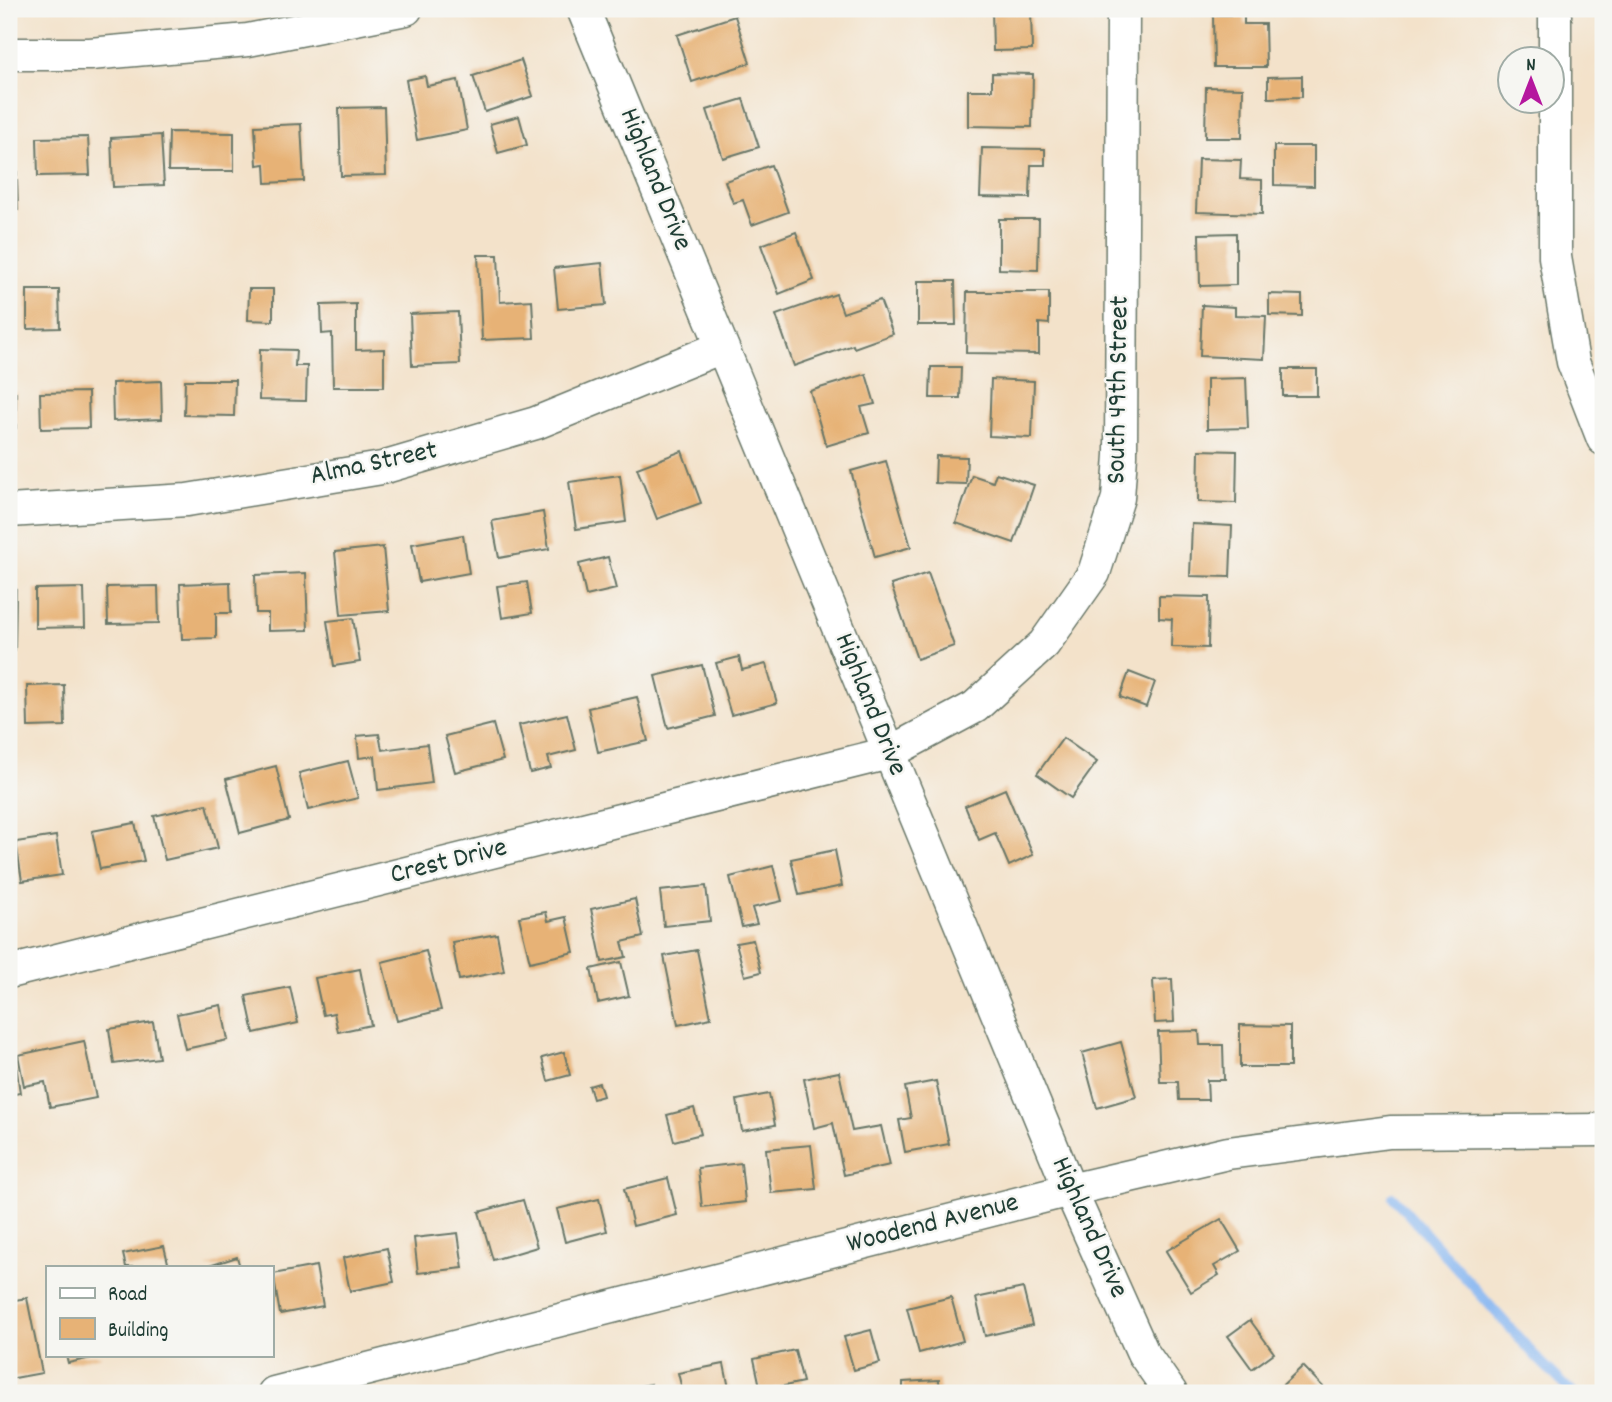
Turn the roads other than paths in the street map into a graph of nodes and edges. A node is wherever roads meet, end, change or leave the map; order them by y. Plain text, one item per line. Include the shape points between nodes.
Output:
1 (406, 9) edge
2 (583, 9) edge
3 (1123, 9) edge
4 (1555, 9) edge
5 (9, 54) edge
6 (722, 347) junction
7 (1603, 439) edge
8 (9, 511) edge
9 (889, 753) junction
10 (9, 972) edge
11 (1603, 1130) edge
12 (1070, 1190) junction
13 (274, 1393) edge
14 (1171, 1393) edge

1 - 5 street via 248,40 90,54
2 - 6 street, Highland Drive
3 - 9 street, South 49th Street via 1118,498 1094,573 1044,644 975,707
4 - 7 street via 1555,257 1573,362
6 - 8 street, Alma Street via 536,423 382,468 187,500
6 - 9 street, Highland Drive
9 - 10 street, Crest Drive
9 - 12 street, Highland Drive
11 - 12 street, Woodend Avenue via 1390,1132 1228,1153
12 - 13 street, Woodend Avenue
12 - 14 street, Highland Drive via 1143,1353

